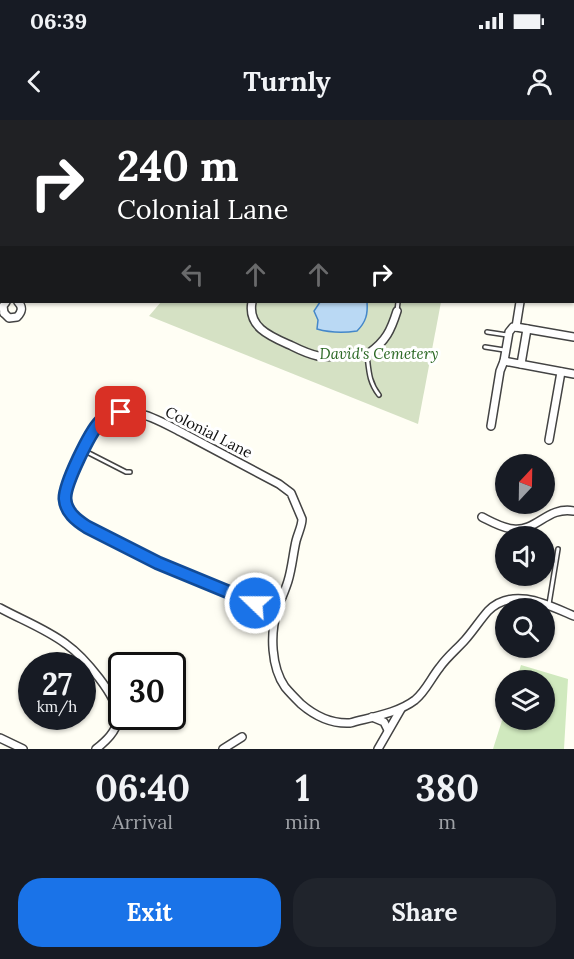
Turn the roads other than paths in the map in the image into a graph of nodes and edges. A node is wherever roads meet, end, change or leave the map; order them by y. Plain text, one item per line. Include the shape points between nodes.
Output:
1 (19, 303) edge
2 (252, 303) edge
3 (398, 303) edge
4 (520, 303) edge
5 (397, 311) joint
6 (2, 315) edge
7 (516, 327) junction
8 (527, 329) junction
9 (488, 332) dead end
10 (509, 335) junction
11 (574, 337) edge
12 (485, 347) dead end
13 (506, 350) junction
14 (367, 355) junction
15 (504, 361) junction
16 (521, 364) junction
17 (561, 372) junction
18 (574, 374) edge
19 (380, 395) dead end
20 (491, 426) dead end
21 (549, 440) dead end
22 (83, 450) junction
23 (129, 472) dead end
24 (574, 511) edge
25 (482, 517) dead end
26 (558, 549) dead end
27 (550, 598) edge
28 (495, 606) edge
29 (0, 608) edge
30 (555, 608) edge
31 (276, 613) junction
32 (574, 616) edge
33 (401, 709) junction
34 (372, 717) junction
35 (388, 730) junction
36 (242, 737) dead end
37 (0, 738) edge
38 (23, 749) edge
39 (96, 749) edge
40 (223, 749) edge
41 (378, 749) edge

1 - 6 street via 22,307 17,317
2 - 14 street via 262,331 306,353
3 - 5 lane
4 - 7 street
5 - 14 street via 391,330
7 - 8 street
7 - 10 street
8 - 11 street
8 - 16 street
9 - 10 lane
10 - 13 street
12 - 13 lane
13 - 15 street
14 - 19 lane via 372,386
15 - 16 street
15 - 20 street
16 - 17 street
17 - 18 street
17 - 21 street
22 - 23 lane
22 - 31 street, Colonial Lane via 65,492 69,512 80,522 158,563
22 - 31 street, Colonial Lane via 96,427 108,417 121,412 138,413 288,490 302,523 288,583
24 - 25 street via 550,513 529,527 516,530
26 - 27 lane
28 - 33 street, Colonial Lane via 420,694
29 - 39 street via 72,648 110,695 117,722 110,736
30 - 32 street, Colonial Lane
31 - 34 street, Colonial Lane via 274,656 280,678 292,695 314,714 330,721 350,723
33 - 34 street, Colonial Lane
33 - 35 street
34 - 35 street
35 - 41 street
36 - 40 street
37 - 38 street

